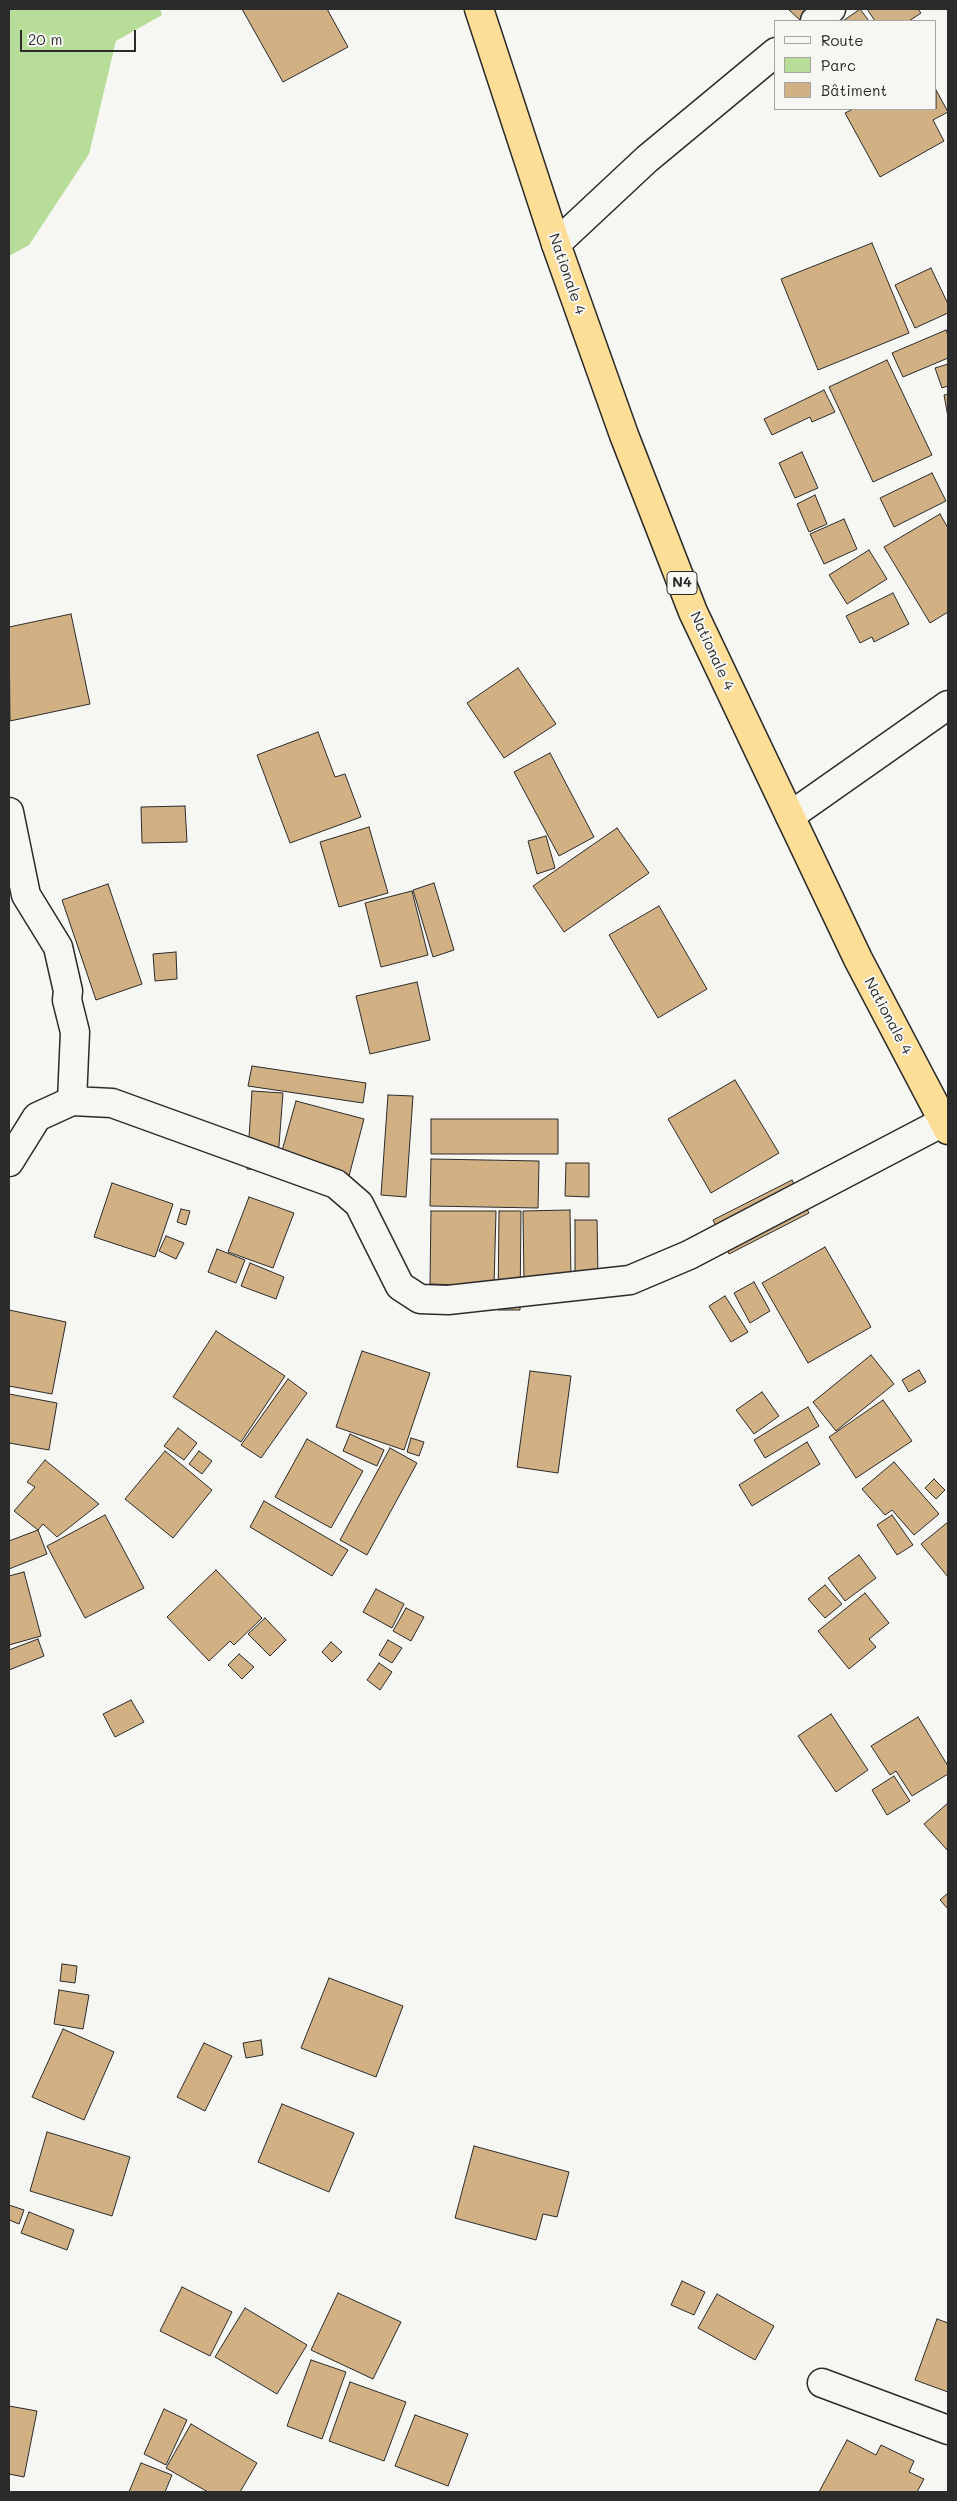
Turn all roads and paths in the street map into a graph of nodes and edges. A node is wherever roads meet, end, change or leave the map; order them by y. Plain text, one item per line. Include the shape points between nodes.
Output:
1 (479, 9) edge
2 (831, 9) edge
3 (816, 20) edge
4 (774, 54) edge
5 (556, 244) junction
6 (948, 705) edge
7 (9, 812) edge
8 (790, 816) junction
9 (72, 1101) junction
10 (946, 1126) edge
11 (9, 1162) edge
12 (822, 2383) dead end
13 (948, 2430) edge

1 - 5 highway, Nationale 4 / N4
2 - 3 street
4 - 5 street via 647,159
5 - 8 highway, Nationale 4 / N4 via 624,434 693,612
6 - 8 street
7 - 9 street via 26,895 58,946 68,991 67,1000 75,1032
8 - 10 highway, Nationale 4 / N4 via 858,959
9 - 10 street via 112,1103 336,1184 359,1204 400,1286 420,1298 448,1300 630,1280 690,1255
9 - 11 street via 37,1117
12 - 13 street

